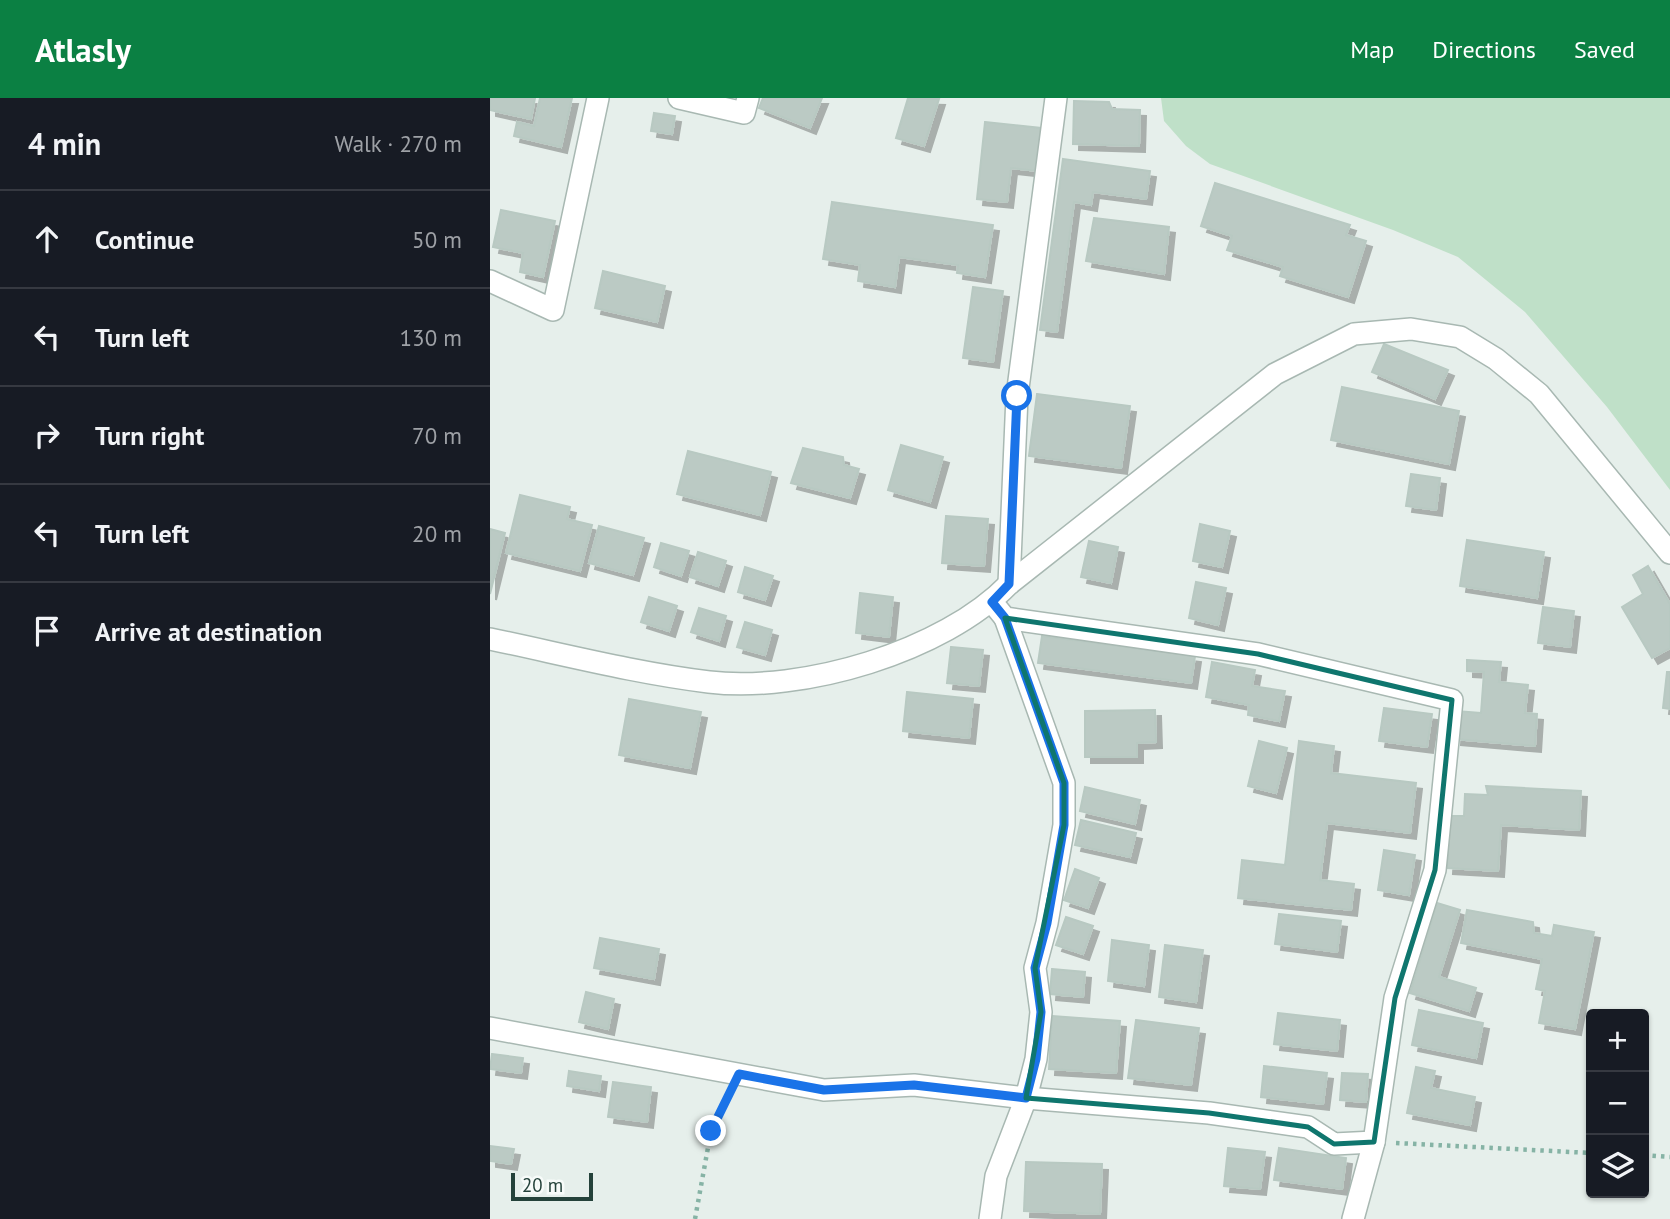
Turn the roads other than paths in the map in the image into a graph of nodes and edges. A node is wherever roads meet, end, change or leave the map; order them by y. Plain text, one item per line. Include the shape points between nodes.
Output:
1 (598, 98) edge
2 (679, 98) edge
3 (748, 98) edge
4 (1056, 98) edge
5 (490, 281) edge
6 (1670, 553) edge
7 (1009, 584) junction
8 (992, 602) junction
9 (1005, 618) junction
10 (490, 639) edge
11 (490, 1028) edge
12 (1026, 1098) junction
13 (1374, 1142) junction
14 (990, 1219) edge
15 (1353, 1219) edge

1 - 5 street via 553,310
2 - 3 street via 744,113
4 - 7 street via 1017,396
6 - 7 street via 1539,394 1460,337 1411,329 1354,334 1275,374
7 - 8 street
8 - 9 street
8 - 10 street via 891,657 817,676 748,682 711,682
9 - 12 street via 1064,783 1064,825 1035,968 1041,1012
9 - 13 street via 1258,654 1452,700 1436,870 1395,998
11 - 12 street via 824,1090 914,1085
12 - 13 street via 1209,1114 1308,1127 1334,1144
12 - 14 street via 996,1176
13 - 15 street

